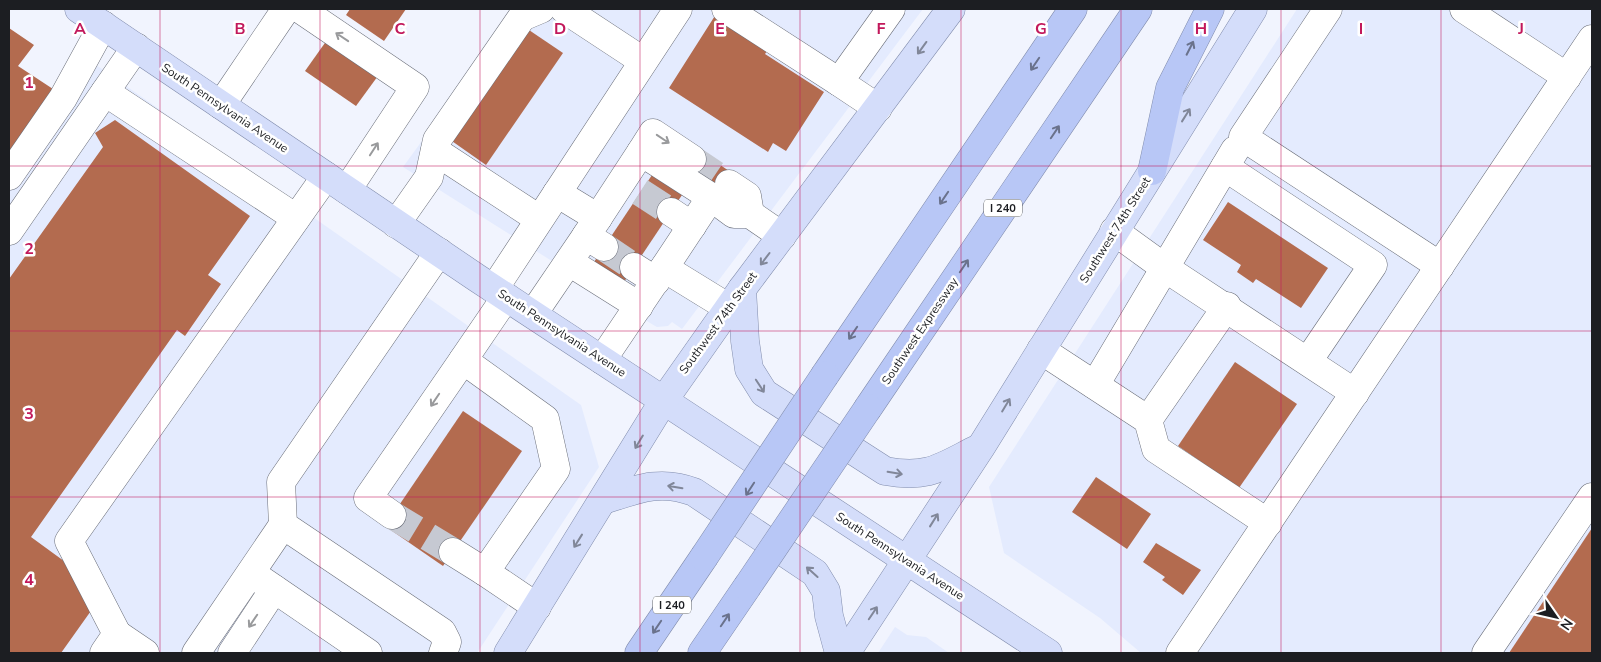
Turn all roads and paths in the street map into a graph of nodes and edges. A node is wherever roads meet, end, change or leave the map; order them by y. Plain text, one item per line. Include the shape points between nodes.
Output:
1 (79, 9) edge
2 (286, 9) edge
3 (300, 9) edge
4 (541, 9) edge
5 (564, 9) edge
6 (678, 9) edge
7 (726, 9) edge
8 (891, 9) edge
9 (951, 9) edge
10 (1073, 9) edge
11 (1138, 9) edge
12 (1210, 9) edge
13 (1253, 9) edge
14 (1328, 9) edge
15 (1464, 9) edge
16 (103, 25) junction
17 (1592, 39) edge
18 (136, 48) junction
19 (643, 61) junction
20 (1567, 77) junction
21 (840, 82) junction
22 (105, 92) junction
23 (221, 105) junction
24 (878, 108) junction
25 (1242, 137) junction
26 (435, 151) junction
27 (642, 152) junction
28 (692, 159) tunnel mouth
29 (1225, 167) junction
30 (1152, 171) junction
31 (9, 176) edge
32 (336, 183) junction
33 (720, 190) junction
34 (557, 193) junction
35 (296, 218) junction
36 (539, 219) junction
37 (396, 224) junction
38 (9, 231) edge
39 (1114, 231) junction
40 (596, 234) junction
41 (782, 236) junction
42 (439, 252) junction
43 (569, 262) junction
44 (1440, 266) junction
45 (1165, 268) junction
46 (652, 272) junction
47 (500, 293) junction
48 (735, 299) junction
49 (639, 306) junction
50 (1226, 306) junction
51 (533, 314) junction
52 (1041, 350) junction
53 (463, 360) junction
54 (602, 360) junction
55 (1308, 361) junction
56 (1095, 385) junction
57 (1355, 393) junction
58 (664, 400) junction
59 (1148, 420) junction
60 (981, 447) junction
61 (1592, 497) edge
62 (604, 500) junction
63 (392, 515) tunnel mouth
64 (1268, 523) junction
65 (283, 525) junction
66 (453, 552) tunnel mouth
67 (908, 561) junction
68 (485, 572) junction
69 (251, 573) junction
70 (274, 589) junction
71 (537, 607) junction
72 (111, 644) edge
73 (1188, 650) edge
74 (1043, 652) edge
75 (145, 653) edge
76 (196, 653) edge
77 (232, 653) edge
78 (368, 653) edge
79 (443, 653) edge
80 (508, 653) edge
81 (640, 653) edge
82 (702, 653) edge
83 (839, 653) edge
84 (846, 653) edge
85 (1486, 653) edge

1 - 16 main road, South Pennsylvania Avenue
2 - 23 street
32 -> 3 street via 415,86
4 - 26 street via 522,17 438,140
5 - 19 street
6 - 19 street
7 - 21 street
8 - 21 street
9 -> 24 main road, Southwest 74th Street
10 -> 81 highway, I 240, bridge
82 -> 11 highway, Southwest Expressway / I 240, bridge
30 -> 12 highway via 1170,88
30 -> 13 main road, Southwest 74th Street
14 - 25 street
15 - 20 street
16 - 18 main road, South Pennsylvania Avenue
16 - 31 street via 64,98
17 - 20 street
18 - 22 street
18 - 23 main road, South Pennsylvania Avenue
19 - 34 street
20 - 44 street
21 - 24 street
22 - 35 street
22 - 38 street
23 - 32 main road, South Pennsylvania Avenue
24 - 41 main road, Southwest 74th Street
25 - 29 street
25 - 44 street
26 - 36 street
26 - 37 street via 429,177
27 -> 28 street via 653,133
27 - 33 street
27 - 40 street via 631,187
29 - 45 street
29 - 55 street via 1373,265
30 - 39 main road, Southwest 74th Street
32 - 35 street
32 - 37 main road, South Pennsylvania Avenue
33 - 41 street via 734,214 750,214
33 - 46 street via 681,219
34 - 36 street
34 - 40 street
35 - 72 street via 69,542
36 - 47 street
37 - 42 main road, South Pennsylvania Avenue
39 - 45 street
39 - 52 main road, Southwest 74th Street
40 - 43 street
41 -> 48 main road, Southwest 74th Street
42 - 47 main road, South Pennsylvania Avenue
42 - 65 street via 281,482
43 - 49 street
43 - 51 street
44 - 57 street
45 - 50 street
45 - 56 street
46 - 48 street
46 - 49 street
47 - 51 main road, South Pennsylvania Avenue
47 - 53 street
48 - 58 main road, Southwest 74th Street
48 -> 60 main road via 750,369 764,393 885,471 906,475 930,472
49 - 54 street
50 - 55 street
50 - 59 street
51 - 54 main road, South Pennsylvania Avenue
52 - 56 street
60 -> 52 main road, Southwest 74th Street
53 -> 63 street via 368,498
53 - 68 street via 545,419 556,469
54 - 58 main road, South Pennsylvania Avenue
55 - 57 street
56 - 59 street
57 - 64 street
58 -> 62 main road, Southwest 74th Street
58 - 67 main road, South Pennsylvania Avenue
59 - 64 street via 1156,449
67 -> 60 main road, Southwest 74th Street
61 - 85 street
62 -> 71 main road, Southwest 74th Street
83 -> 62 main road via 826,591 815,573 694,492 679,487 646,486
64 - 73 street
65 - 69 street
65 - 79 street via 442,632 447,642
66 - 68 street
67 - 74 main road, South Pennsylvania Avenue
84 -> 67 main road, Southwest 74th Street
68 - 71 street
69 - 70 street
69 - 76 street
70 -> 77 street
70 - 78 street
71 - 80 main road, Southwest 74th Street
72 - 75 street

